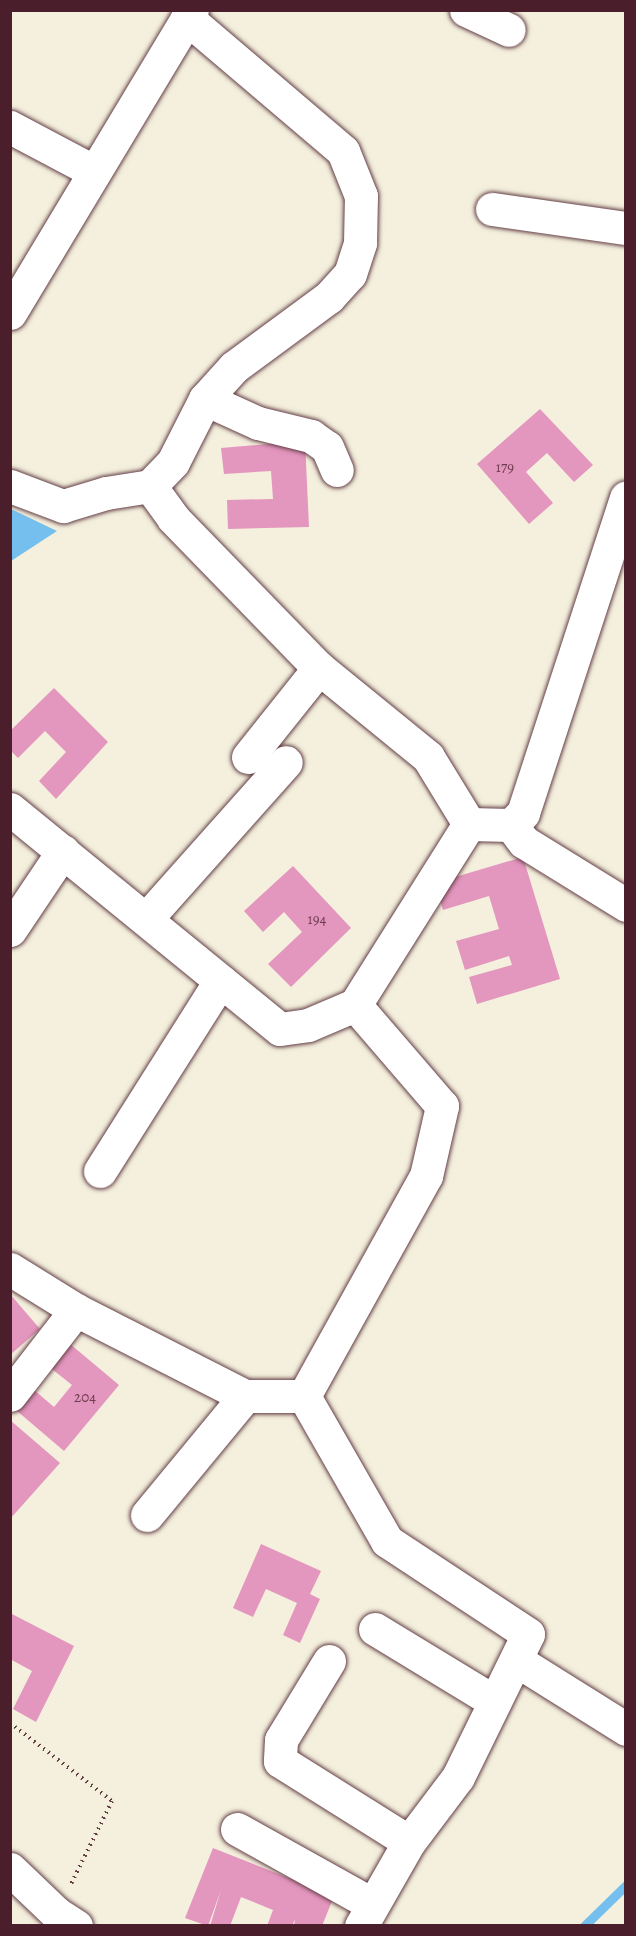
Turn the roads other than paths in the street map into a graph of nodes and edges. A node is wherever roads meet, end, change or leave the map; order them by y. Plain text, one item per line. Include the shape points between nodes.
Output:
1 (466, 10) edge
2 (189, 14) edge
3 (509, 30) dead end
4 (10, 128) edge
5 (93, 171) junction
6 (492, 209) dead end
7 (626, 228) edge
8 (10, 313) edge
9 (205, 399) junction
10 (337, 470) dead end
11 (10, 486) edge
12 (150, 486) junction
13 (626, 497) edge
14 (319, 668) junction
15 (248, 757) dead end
16 (286, 762) dead end
17 (10, 809) edge
18 (469, 824) junction
19 (512, 825) junction
20 (63, 851) junction
21 (626, 905) edge
22 (146, 919) junction
23 (10, 930) edge
24 (220, 981) junction
25 (355, 1005) junction
26 (100, 1171) dead end
27 (10, 1269) edge
28 (76, 1310) junction
29 (10, 1395) edge
30 (245, 1396) junction
31 (304, 1396) junction
32 (147, 1515) dead end
33 (375, 1629) dead end
34 (516, 1660) junction
35 (329, 1661) dead end
36 (495, 1702) junction
37 (626, 1729) edge
38 (237, 1829) dead end
39 (409, 1842) junction
40 (10, 1869) edge
41 (367, 1915) edge
42 (66, 1919) edge

1 - 3 street
2 - 5 street
2 - 9 street via 343,151 361,196 360,243 350,274 329,297 234,367
4 - 5 street
5 - 8 street
6 - 7 street
9 - 10 street via 258,423 311,436 327,447
9 - 12 street via 173,462
11 - 12 street via 63,506 106,493
12 - 14 street via 173,518
13 - 19 street via 523,813
14 - 15 street
14 - 18 street via 428,757
16 - 22 street
17 - 20 street
18 - 19 street
18 - 25 street
19 - 21 street via 524,842
20 - 22 street
20 - 23 street
22 - 24 street
24 - 25 street via 280,1029 308,1026
24 - 26 street
25 - 31 street via 442,1106 426,1176
27 - 28 street
28 - 29 street
28 - 30 street
30 - 31 street
30 - 32 street
31 - 34 street via 387,1541 528,1634
33 - 36 street
34 - 36 street
34 - 37 street
35 - 39 street via 281,1740 280,1761
36 - 39 street via 458,1777
38 - 41 street
39 - 41 street
40 - 42 street

